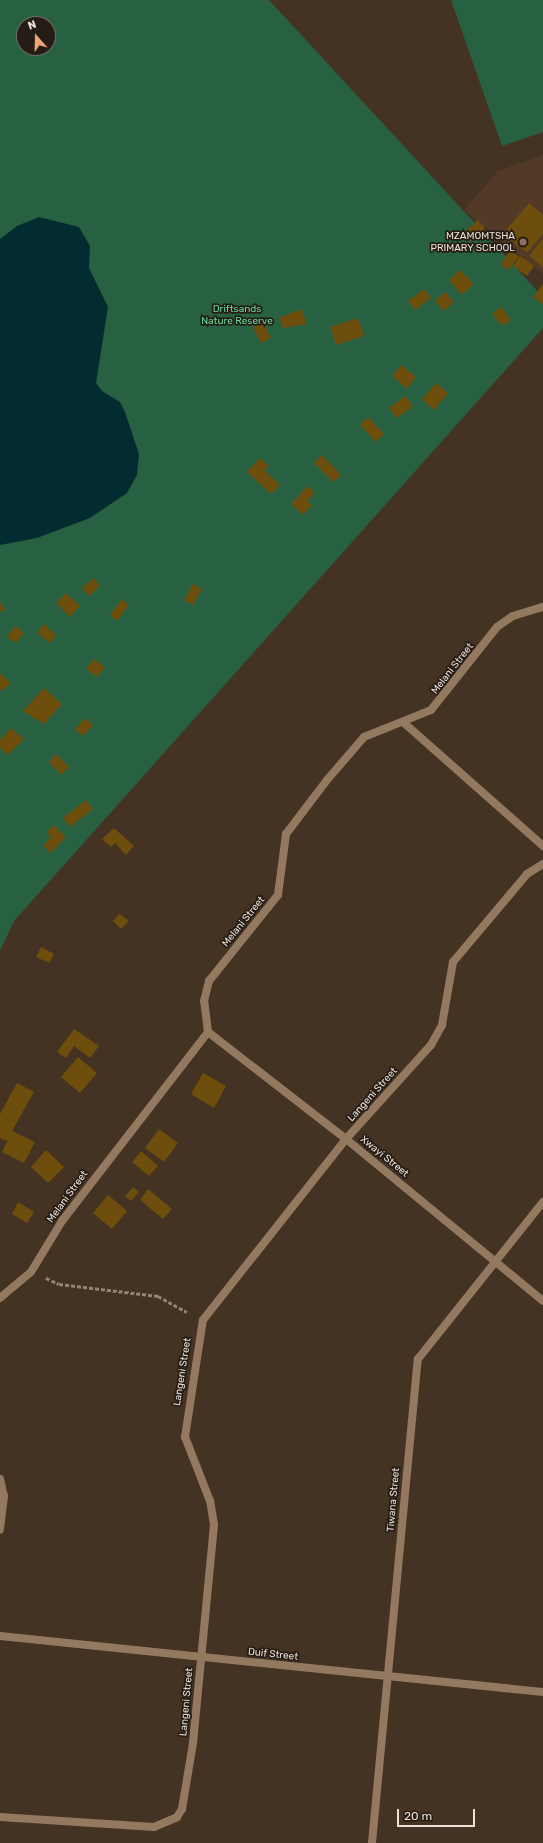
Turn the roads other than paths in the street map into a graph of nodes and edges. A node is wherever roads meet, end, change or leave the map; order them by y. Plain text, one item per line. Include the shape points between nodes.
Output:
1 (543, 607) edge
2 (403, 722) junction
3 (543, 846) edge
4 (543, 864) edge
5 (208, 1032) junction
6 (346, 1139) junction
7 (543, 1202) edge
8 (494, 1260) junction
9 (0, 1298) edge
10 (543, 1301) edge
11 (0, 1479) edge
12 (0, 1530) edge
13 (0, 1636) edge
14 (201, 1657) junction
15 (388, 1677) junction
16 (543, 1692) edge
17 (0, 1817) edge
18 (372, 1843) edge

1 - 2 street, Melani Street via 513,616 497,627 439,703 424,715
2 - 3 street
2 - 5 street, Melani Street via 364,737 290,828 284,843 282,881 278,895 207,986 204,1001
4 - 6 street, Langeni Street via 527,874 456,958 437,1035
5 - 6 street, Xwayi Street
5 - 9 street, Melani Street via 66,1215 31,1272
6 - 8 street, Xwayi Street
6 - 14 street, Langeni Street via 203,1320 184,1430 214,1524
7 - 8 street, Tiwana Street
8 - 10 street, Xwayi Street
8 - 15 street, Tiwana Street via 418,1360
11 - 12 street via 4,1496
13 - 14 street, Duif Street
14 - 15 street, Duif Street
14 - 17 street, Langeni Street via 185,1798 177,1817 154,1827
15 - 16 street, Duif Street
15 - 18 street, Tiwana Street

